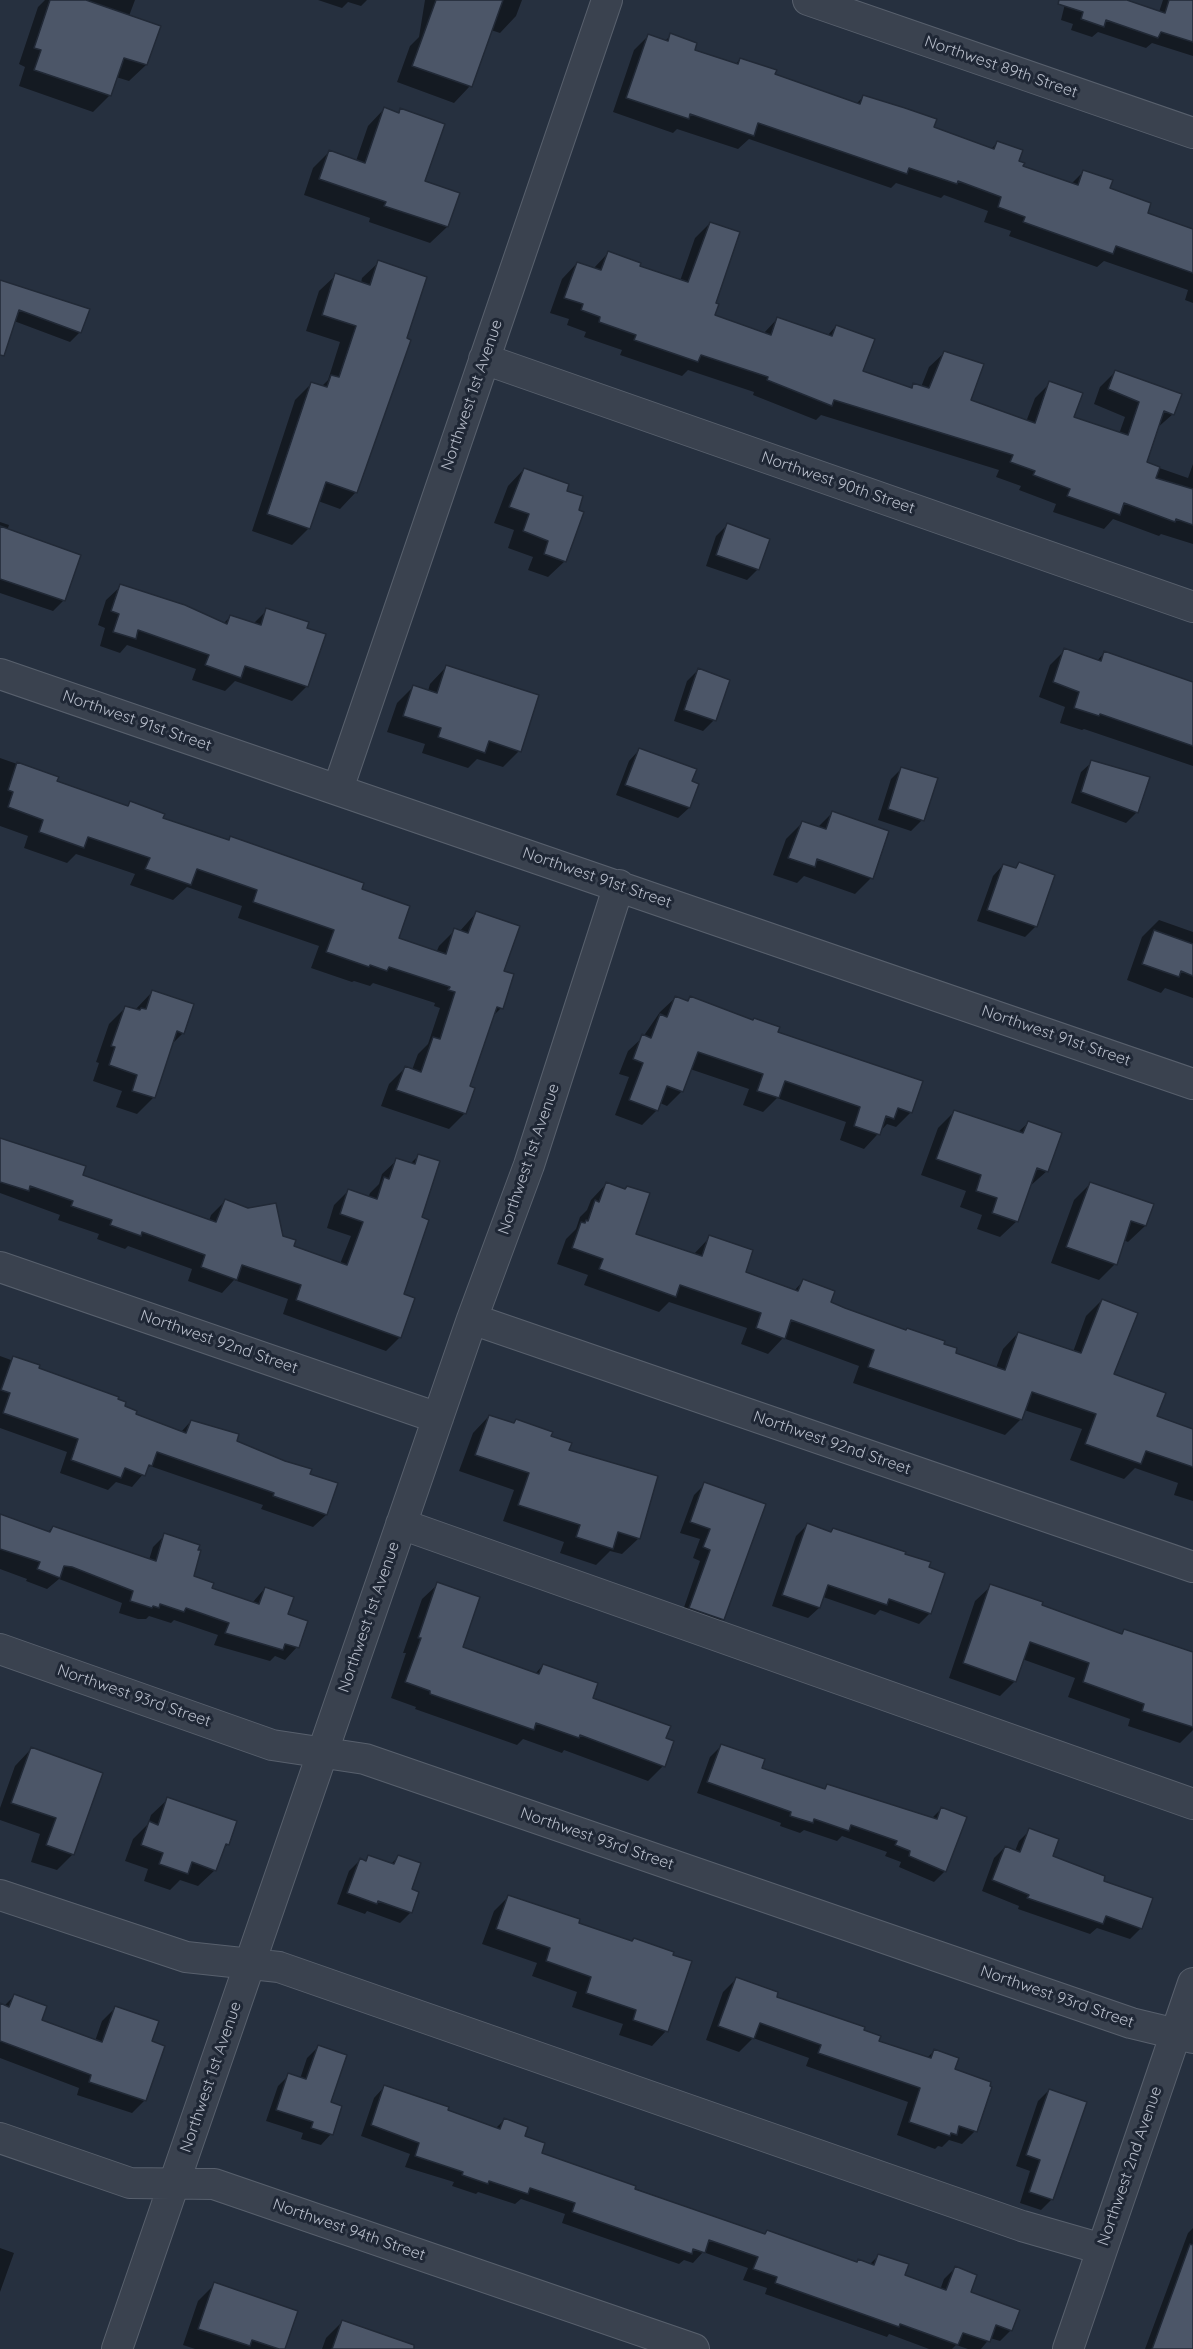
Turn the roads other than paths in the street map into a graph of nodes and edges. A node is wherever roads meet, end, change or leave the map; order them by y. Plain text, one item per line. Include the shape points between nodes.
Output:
1 (607, 0) edge
2 (808, 0) edge
3 (1193, 133) edge
4 (484, 359) junction
5 (1193, 607) edge
6 (0, 674) edge
7 (338, 789) junction
8 (619, 885) junction
9 (1193, 1084) edge
10 (0, 1267) edge
11 (472, 1319) junction
12 (438, 1418) junction
13 (401, 1524) junction
14 (1193, 1567) edge
15 (0, 1649) edge
16 (322, 1753) junction
17 (1193, 1804) edge
18 (0, 1895) edge
19 (250, 1964) junction
20 (1193, 1983) edge
21 (1184, 2036) edge
22 (0, 2138) edge
23 (174, 2183) junction
24 (1102, 2249) junction
25 (117, 2349) edge
26 (694, 2349) edge
27 (1068, 2349) edge

1 - 4 street, Northwest 1st Avenue
2 - 3 street, Northwest 89th Street
4 - 5 street, Northwest 90th Street
4 - 7 street, Northwest 1st Avenue
6 - 7 street, Northwest 91st Street
7 - 8 street, Northwest 91st Street
8 - 9 street, Northwest 91st Street
8 - 11 street, Northwest 1st Avenue via 529,1165
10 - 12 street, Northwest 92nd Street
11 - 12 street, Northwest 1st Avenue
11 - 14 street, Northwest 92nd Street
12 - 13 street, Northwest 1st Avenue
13 - 16 street, Northwest 1st Avenue
13 - 17 street
15 - 16 street, Northwest 93rd Street via 272,1745
16 - 19 street, Northwest 1st Avenue
16 - 21 street, Northwest 93rd Street via 365,1759 1131,2023
18 - 19 street via 186,1957
19 - 23 street, Northwest 1st Avenue
19 - 24 street via 279,1967 1022,2226
20 - 21 street, Northwest 2nd Avenue
21 - 24 street, Northwest 2nd Avenue
22 - 23 street, Northwest 94th Street via 130,2183
23 - 25 street, Northwest 1st Avenue
23 - 26 street, Northwest 94th Street via 214,2184
24 - 27 street, Northwest 2nd Avenue

